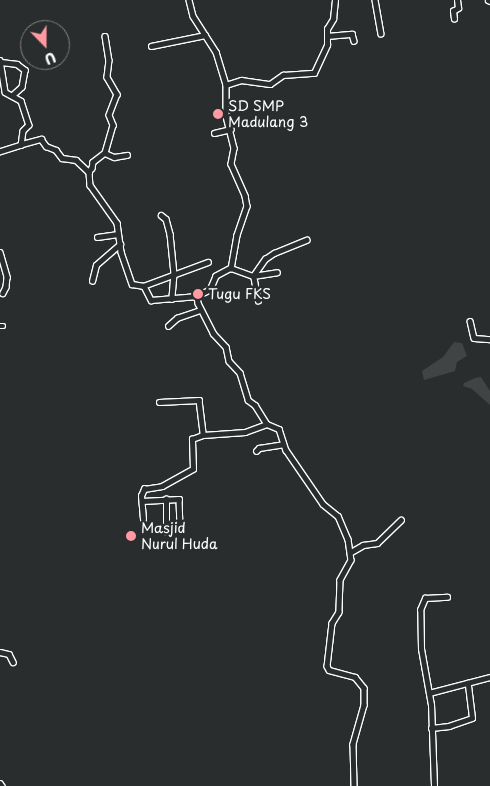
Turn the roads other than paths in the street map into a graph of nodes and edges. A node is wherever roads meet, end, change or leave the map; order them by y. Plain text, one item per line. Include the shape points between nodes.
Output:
1 (189, 0) edge
2 (335, 0) edge
3 (375, 0) edge
4 (457, 0) edge
5 (454, 19) dead end
6 (381, 33) dead end
7 (205, 35) junction
8 (104, 36) dead end
9 (327, 36) junction
10 (354, 41) dead end
11 (151, 46) dead end
12 (0, 61) edge
13 (226, 85) junction
14 (12, 96) junction
15 (230, 129) junction
16 (214, 133) dead end
17 (22, 144) junction
18 (0, 152) edge
19 (105, 153) junction
20 (127, 155) dead end
21 (89, 172) junction
22 (162, 215) dead end
23 (118, 234) junction
24 (97, 237) dead end
25 (307, 240) dead end
26 (120, 244) junction
27 (0, 252) edge
28 (208, 262) dead end
29 (231, 268) junction
30 (277, 272) dead end
31 (6, 274) junction
32 (174, 274) junction
33 (0, 275) edge
34 (253, 276) junction
35 (92, 281) dead end
36 (143, 286) junction
37 (3, 293) dead end
38 (197, 296) junction
39 (172, 299) junction
40 (258, 301) dead end
41 (200, 310) junction
42 (470, 321) dead end
43 (168, 326) dead end
44 (490, 339) edge
45 (160, 402) dead end
46 (267, 424) junction
47 (203, 435) junction
48 (283, 444) junction
49 (256, 451) dead end
50 (166, 499) junction
51 (142, 501) junction
52 (144, 518) dead end
53 (401, 520) dead end
54 (180, 526) dead end
55 (166, 532) dead end
56 (351, 552) junction
57 (447, 597) dead end
58 (0, 652) edge
59 (13, 662) dead end
60 (490, 677) edge
61 (468, 683) junction
62 (429, 693) junction
63 (431, 728) junction
64 (354, 786) edge
65 (434, 786) edge

1 - 7 street
2 - 9 street
3 - 6 street
4 - 5 street
7 - 11 street
7 - 13 street via 216,52
8 - 19 street via 110,60 107,77 117,94 109,115 113,125
9 - 10 street via 352,34
9 - 13 street via 327,45 313,73 284,75 270,84 241,80
12 - 14 street via 4,92
12 - 14 street via 17,64 25,70 22,86
13 - 15 street via 226,116
14 - 17 street via 21,101 29,124 23,131
15 - 16 street
15 - 29 street via 234,148 231,164 247,206
17 - 18 street
17 - 21 street via 41,140 62,158 76,160
19 - 20 street via 114,157
19 - 21 street via 94,161
21 - 23 street via 90,187 114,217
22 - 32 street via 168,226
23 - 24 street
23 - 26 street
25 - 34 street via 274,253
26 - 35 street via 96,266
26 - 36 street via 131,283
27 - 31 street
28 - 32 street
29 - 34 street
29 - 38 street via 216,276 208,292
30 - 34 street
31 - 33 street
31 - 37 street
32 - 36 street
32 - 39 street
34 - 40 street
36 - 39 street via 150,300
38 - 39 street
38 - 41 street
41 - 43 street via 177,318
41 - 46 street via 212,333 226,347 229,361 240,373 248,400
42 - 44 street via 474,338
45 - 47 street via 199,400
46 - 47 street via 240,433
46 - 48 street via 279,429
47 - 51 street via 191,441 193,470 162,486 145,488
48 - 49 street
48 - 56 street via 323,504 338,516
50 - 51 street
50 - 54 street via 181,502
50 - 55 street
51 - 52 street
53 - 56 street via 377,543 363,545
56 - 64 street via 351,560 340,580 339,612 332,623 327,666 329,670 355,676 364,688 364,705 353,744
57 - 62 street via 428,597 421,603 420,634
58 - 59 street via 9,654
60 - 61 street
61 - 62 street
61 - 63 street via 472,718
62 - 63 street
63 - 65 street

